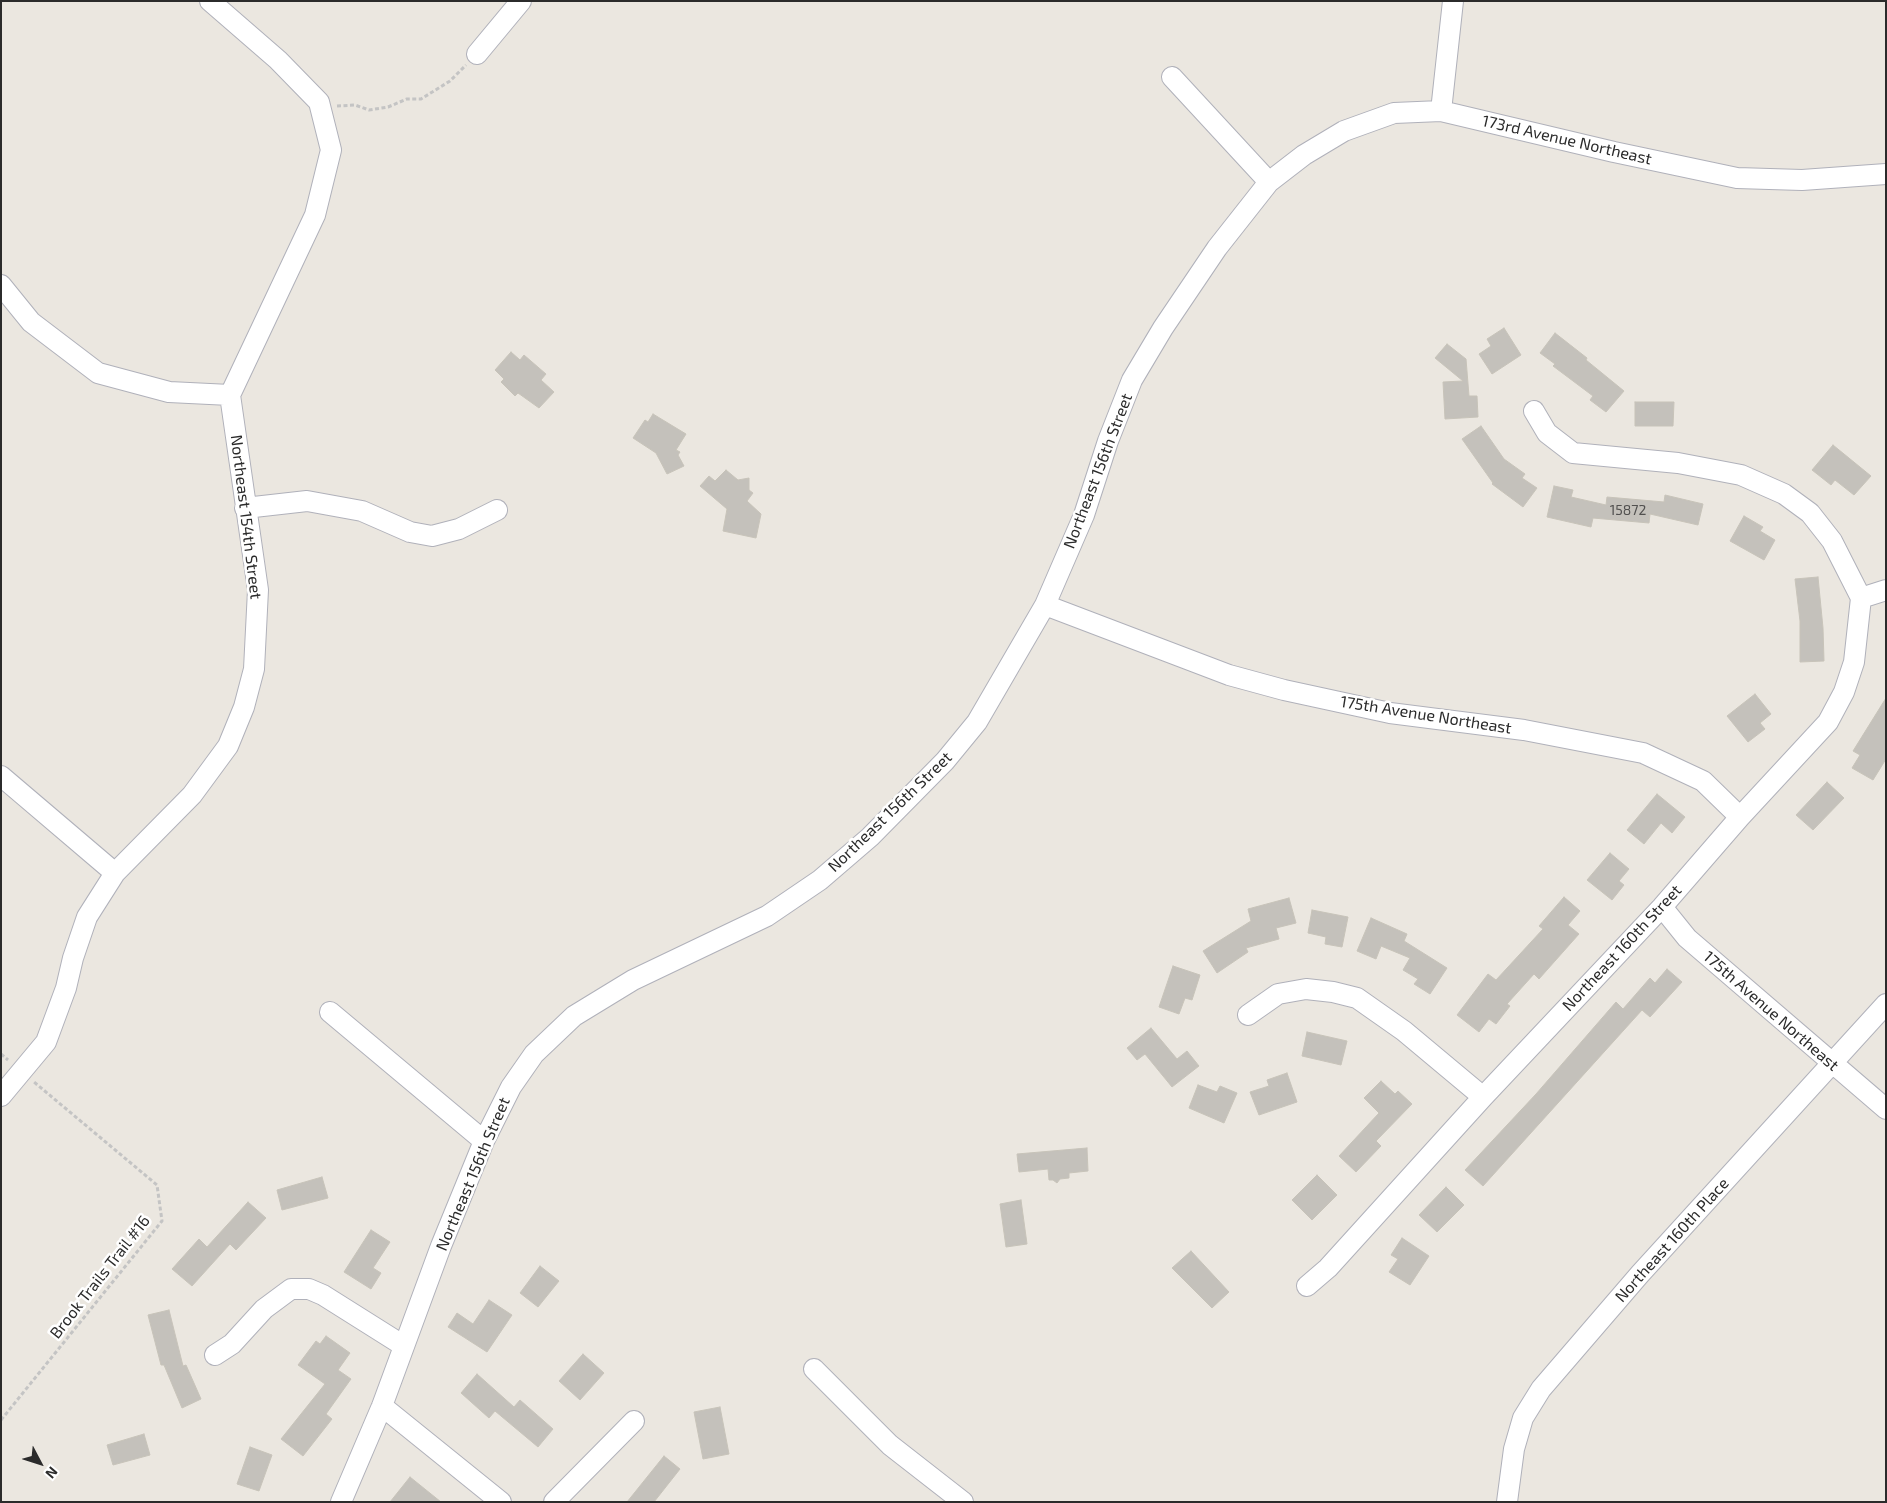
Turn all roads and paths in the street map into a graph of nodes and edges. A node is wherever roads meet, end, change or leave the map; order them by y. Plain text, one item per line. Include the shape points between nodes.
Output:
1 (210, 1) edge
2 (521, 1) edge
3 (1453, 1) edge
4 (477, 54) joint
5 (1172, 77) dead end
6 (320, 110) junction
7 (1441, 111) junction
8 (1884, 174) edge
9 (1269, 182) junction
10 (1, 285) edge
11 (230, 395) junction
12 (1534, 411) dead end
13 (245, 508) junction
14 (497, 510) dead end
15 (1886, 590) edge
16 (1861, 598) junction
17 (1045, 605) junction
18 (1, 776) edge
19 (1740, 817) junction
20 (115, 873) junction
21 (1662, 907) junction
22 (1886, 1004) edge
23 (330, 1012) dead end
24 (1248, 1015) dead end
25 (1830, 1064) junction
26 (21, 1072) junction
27 (1, 1096) edge
28 (1483, 1097) junction
29 (1886, 1109) edge
30 (484, 1141) junction
31 (1307, 1286) dead end
32 (404, 1346) junction
33 (214, 1355) dead end
34 (814, 1369) dead end
35 (382, 1406) junction
36 (1, 1420) edge
37 (634, 1421) dead end
38 (341, 1502) edge
39 (501, 1502) edge
40 (554, 1502) edge
41 (962, 1502) edge
42 (1507, 1502) edge

1 - 6 street via 278,60 319,102
2 - 4 street
3 - 7 street
4 - 6 path via 450,81 421,99 407,100 388,108 369,110 355,105
5 - 9 street
6 - 11 street via 331,150 315,215
7 - 8 street, 173rd Avenue Northeast via 1737,178 1802,180
7 - 9 street, 173rd Avenue Northeast via 1394,114 1344,131 1304,154
9 - 17 street, Northeast 156th Street via 1217,248 1132,380 1084,514
10 - 11 street via 31,322 98,374 169,392
11 - 13 street, Northeast 154th Street
12 - 16 street via 1547,433 1573,453 1671,461 1741,476 1784,494 1810,513 1832,541
13 - 14 street via 307,501 362,512 410,532 432,536 459,529
13 - 20 street, Northeast 154th Street via 258,590 254,669 244,706 228,746 192,795
15 - 16 street
16 - 19 street, Northeast 160th Street via 1854,662 1844,692 1828,722
17 - 19 street, 175th Avenue Northeast via 1229,675 1284,690 1390,713 1524,730 1644,753 1703,781
17 - 30 street, Northeast 156th Street via 977,722 945,761 870,837 820,880 767,916 633,980 574,1016 534,1054 511,1087
18 - 20 street
19 - 21 street, Northeast 160th Street
20 - 26 street, Northeast 154th Street via 87,918 46,1042
21 - 25 street, 175th Avenue Northeast via 1687,938
21 - 28 street, Northeast 160th Street
22 - 25 street, Northeast 160th Place
23 - 30 street
24 - 28 street via 1278,994 1306,989 1357,998 1404,1031
25 - 29 street, 175th Avenue Northeast
25 - 42 street, Northeast 160th Place via 1541,1389 1523,1418 1514,1450
26 - 27 street, Northeast 154th Street
26 - 36 path, Brook Trails Trail #16 via 157,1186 162,1222
28 - 31 street, Northeast 160th Street via 1328,1268
30 - 32 street, Northeast 156th Street
32 - 33 street via 323,1295 309,1289 291,1289 264,1309 232,1344
32 - 35 street, Northeast 156th Street
34 - 41 street via 890,1445
35 - 38 street, Northeast 156th Street
35 - 39 street
37 - 40 street

